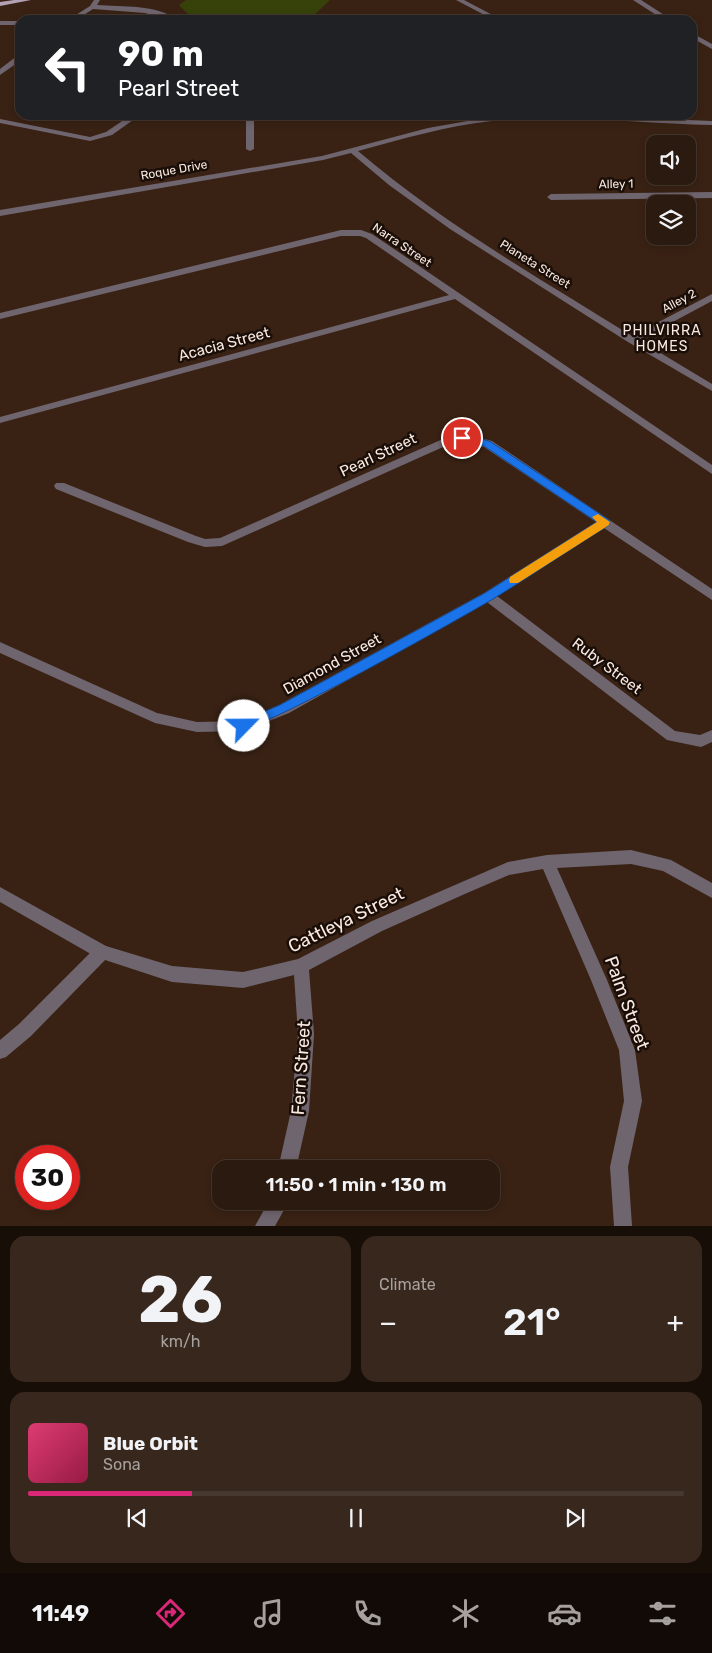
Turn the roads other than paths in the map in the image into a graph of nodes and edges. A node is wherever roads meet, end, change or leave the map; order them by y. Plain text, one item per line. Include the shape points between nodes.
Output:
1 (28, 0) edge
2 (97, 0) edge
3 (459, 0) edge
4 (636, 0) edge
5 (0, 4) edge
6 (92, 7) junction
7 (79, 15) edge
8 (162, 15) edge
9 (489, 15) edge
10 (661, 15) edge
11 (0, 23) edge
12 (15, 23) edge
13 (697, 38) edge
14 (712, 47) edge
15 (15, 62) edge
16 (0, 73) edge
17 (129, 120) edge
18 (250, 120) edge
19 (484, 120) edge
20 (660, 120) edge
21 (0, 121) edge
22 (712, 123) edge
23 (250, 149) dead end
24 (352, 151) junction
25 (712, 195) edge
26 (550, 197) dead end
27 (0, 213) edge
28 (455, 296) junction
29 (712, 297) edge
30 (0, 316) edge
31 (632, 340) junction
32 (712, 388) edge
33 (0, 420) edge
34 (712, 470) edge
35 (60, 486) dead end
36 (605, 522) junction
37 (712, 595) edge
38 (488, 596) junction
39 (0, 647) edge
40 (712, 736) edge
41 (547, 862) junction
42 (712, 891) edge
43 (0, 894) edge
44 (102, 952) junction
45 (301, 966) junction
46 (0, 1051) edge
47 (289, 1160) edge
48 (274, 1210) edge
49 (264, 1226) edge
50 (623, 1226) edge

1 - 5 main road
2 - 6 street
3 - 9 street
4 - 10 street
6 - 7 street
6 - 8 street
11 - 12 street
13 - 14 street
15 - 16 street
17 - 21 street via 108,135 90,139
18 - 23 street
19 - 24 street, Roque Drive via 428,130
20 - 22 street, Roque Drive
24 - 27 street, Roque Drive
24 - 31 street, Planeta Street via 443,221
25 - 26 street, Alley 1
28 - 30 street, Narra Street via 369,236 350,232
28 - 33 street, Acacia Street
28 - 34 street, Narra Street
29 - 31 street, Alley 2
31 - 32 street, Planeta Street
35 - 36 street, Pearl Street via 192,539 205,543 222,542 442,443 462,438 488,444
36 - 37 street, Pearl Street
36 - 38 street, Diamond Street
38 - 39 street, Diamond Street via 284,709 244,726 196,727 155,718
38 - 40 street, Ruby Street via 672,736 701,741
41 - 42 street, Cattleya Street via 631,856 666,865
41 - 45 street, Cattleya Street via 508,870 462,888 376,926
41 - 50 street, Palm Street via 627,1050 633,1101 619,1167
43 - 44 street, Cattleya Street
44 - 45 street, Cattleya Street via 172,974 242,980
44 - 46 street
45 - 47 street, Fern Street via 306,1034 300,1110
48 - 49 street

